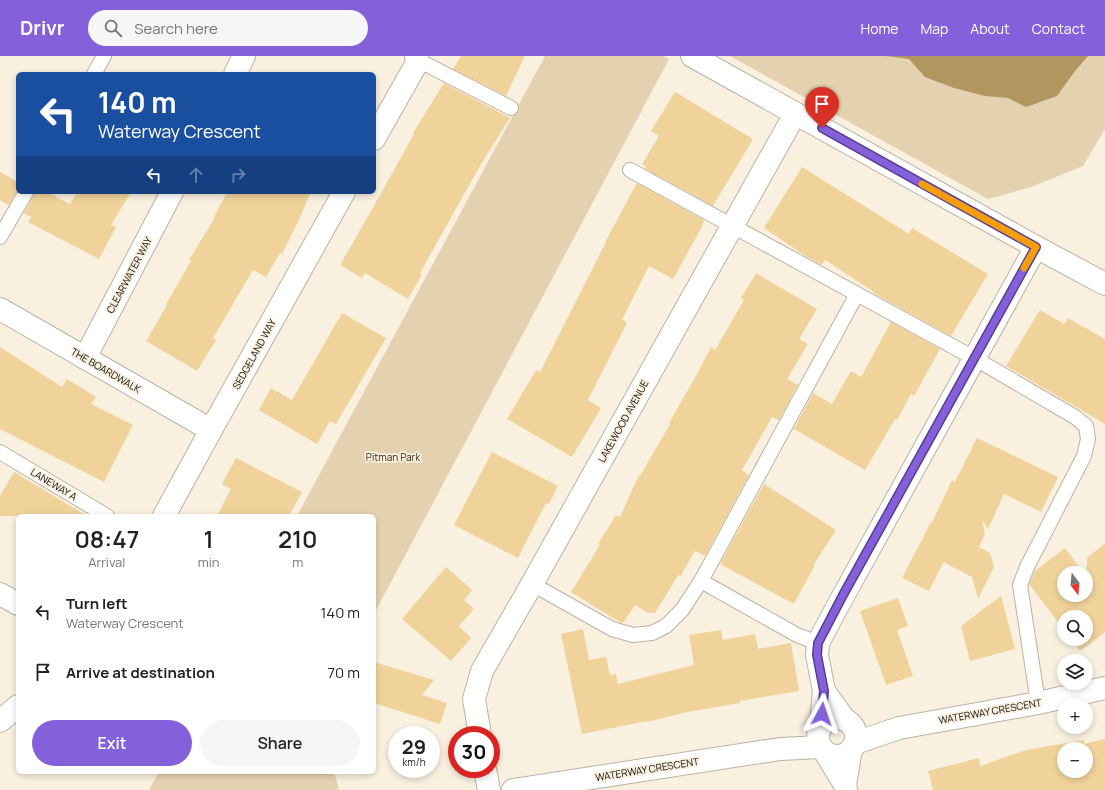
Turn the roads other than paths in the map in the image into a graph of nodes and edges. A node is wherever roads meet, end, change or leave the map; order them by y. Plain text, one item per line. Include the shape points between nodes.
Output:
1 (104, 56) edge
2 (244, 56) edge
3 (692, 56) edge
4 (414, 58) edge
5 (95, 72) edge
6 (236, 72) edge
7 (511, 108) dead end
8 (796, 114) junction
9 (376, 135) edge
10 (630, 170) dead end
11 (25, 194) edge
12 (171, 194) edge
13 (343, 194) edge
14 (732, 226) junction
15 (0, 236) edge
16 (1036, 247) junction
17 (1105, 284) edge
18 (856, 294) junction
19 (0, 309) edge
20 (85, 358) junction
21 (974, 358) junction
22 (211, 430) junction
23 (0, 452) edge
24 (104, 514) edge
25 (165, 514) edge
26 (702, 581) junction
27 (532, 584) junction
28 (0, 594) edge
29 (16, 603) edge
30 (818, 643) junction
31 (1105, 688) edge
32 (824, 691) junction
33 (1038, 702) junction
34 (16, 708) edge
35 (0, 721) edge
36 (478, 726) edge
37 (851, 734) junction
38 (821, 740) junction
39 (487, 778) edge
40 (845, 787) edge
41 (489, 790) edge
42 (513, 790) edge

1 - 5 lane
2 - 6 street
3 - 8 street
4 - 7 lane
4 - 9 street
8 - 14 street, LAKEWOOD AVENUE
8 - 16 street
10 - 14 lane
11 - 15 lane
12 - 20 street, CLEARWATER WAY
13 - 22 street, SEDGELAND WAY
14 - 18 lane
14 - 27 street, LAKEWOOD AVENUE
16 - 17 street
16 - 21 street
18 - 21 lane
18 - 26 lane
19 - 20 street, THE BOARDWALK
20 - 22 street, THE BOARDWALK
21 - 30 street
21 - 33 lane via 1086,426 1088,439 1084,456 1020,585
22 - 25 street, SEDGELAND WAY
23 - 24 lane, LANEWAY A
26 - 27 lane via 682,610 666,626 652,633 632,635 612,629
26 - 30 lane via 797,635
27 - 36 street, LAKEWOOD AVENUE via 482,670 474,699
28 - 29 street
30 - 32 street via 817,655
31 - 33 street, WATERWAY CRESCENT
32 - 37 street
32 - 38 street
33 - 37 street, WATERWAY CRESCENT via 899,728
34 - 35 street
37 - 38 street, WATERWAY CRESCENT via 846,754 839,756 832,755
37 - 38 street, WATERWAY CRESCENT via 837,717 831,718 825,721
37 - 40 street
38 - 40 street
38 - 42 street, WATERWAY CRESCENT via 780,749
39 - 41 street

